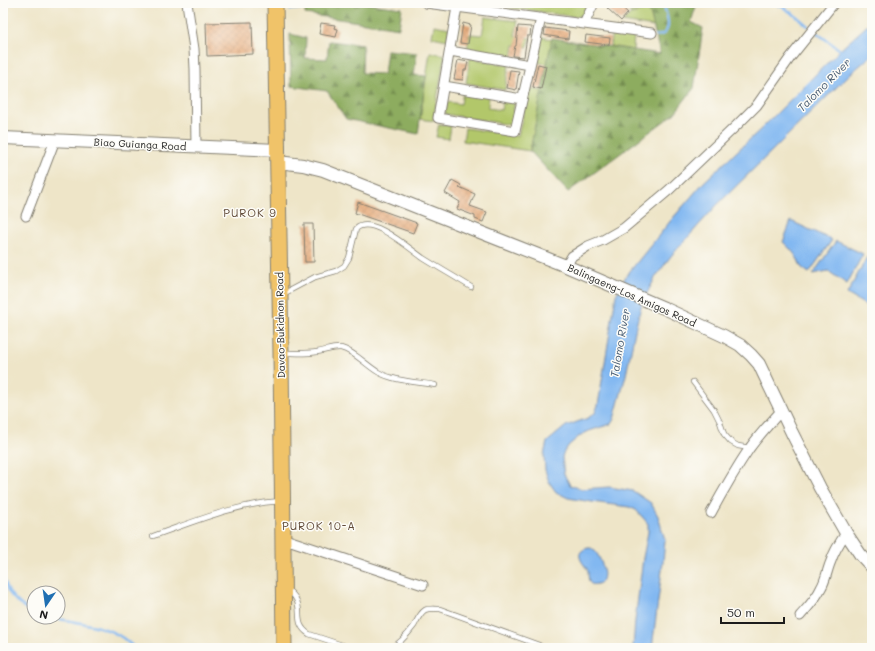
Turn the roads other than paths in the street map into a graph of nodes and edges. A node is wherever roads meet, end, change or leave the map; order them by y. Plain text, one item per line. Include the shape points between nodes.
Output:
1 (187, 3) edge
2 (275, 3) edge
3 (426, 3) edge
4 (594, 3) edge
5 (834, 3) edge
6 (457, 7) junction
7 (541, 18) junction
8 (584, 24) junction
9 (652, 33) dead end
10 (450, 51) junction
11 (530, 65) junction
12 (444, 86) junction
13 (522, 99) junction
14 (3, 138) edge
15 (55, 140) junction
16 (196, 147) junction
17 (278, 156) junction
18 (26, 216) dead end
19 (566, 266) junction
20 (472, 287) dead end
21 (280, 295) junction
22 (281, 353) junction
23 (693, 382) dead end
24 (435, 385) dead end
25 (781, 411) junction
26 (750, 448) junction
27 (282, 501) junction
28 (711, 513) dead end
29 (846, 533) junction
30 (153, 536) dead end
31 (282, 538) junction
32 (872, 568) edge
33 (283, 585) junction
34 (423, 585) dead end
35 (800, 616) dead end
36 (539, 645) dead end
37 (284, 648) edge
38 (351, 648) edge
39 (392, 648) edge

1 - 16 street via 194,49
2 - 17 highway, Davao-Bukidnon Road
3 - 6 street
4 - 8 street
5 - 19 street via 757,105 733,130 669,190 629,223 614,234 572,256
6 - 7 street
6 - 10 street
7 - 8 street
7 - 11 street
8 - 9 street
10 - 11 street
10 - 12 street
11 - 13 street
12 - 13 street
12 - 13 street via 438,118 507,130 515,131
14 - 15 street, Biao Guianga Road
15 - 16 street, Biao Guianga Road
15 - 18 street
16 - 17 street, Biao Guianga Road
17 - 19 street, Balingaeng-Los Amigos Road via 330,172
17 - 21 highway, Davao-Bukidnon Road
19 - 25 street, Balingaeng-Los Amigos Road via 664,308 740,345 759,364
20 - 21 lane via 381,229 363,225 356,229 349,258 344,266
21 - 22 highway, Davao-Bukidnon Road
22 - 24 lane via 307,353 342,348 387,376
22 - 27 highway, Davao-Bukidnon Road
23 - 26 lane via 714,410 724,434 738,446
25 - 26 street
25 - 29 street, Balingaeng-Los Amigos Road via 810,470
26 - 28 street
27 - 30 lane via 228,510
27 - 31 highway, Davao-Bukidnon Road
29 - 32 street, Balingaeng-Los Amigos Road
29 - 35 street via 835,550 819,594
31 - 33 highway, Davao-Bukidnon Road
31 - 34 street
33 - 37 highway, Davao-Bukidnon Road
33 - 38 lane via 296,599 304,630
36 - 39 lane via 432,608 421,614 404,638

